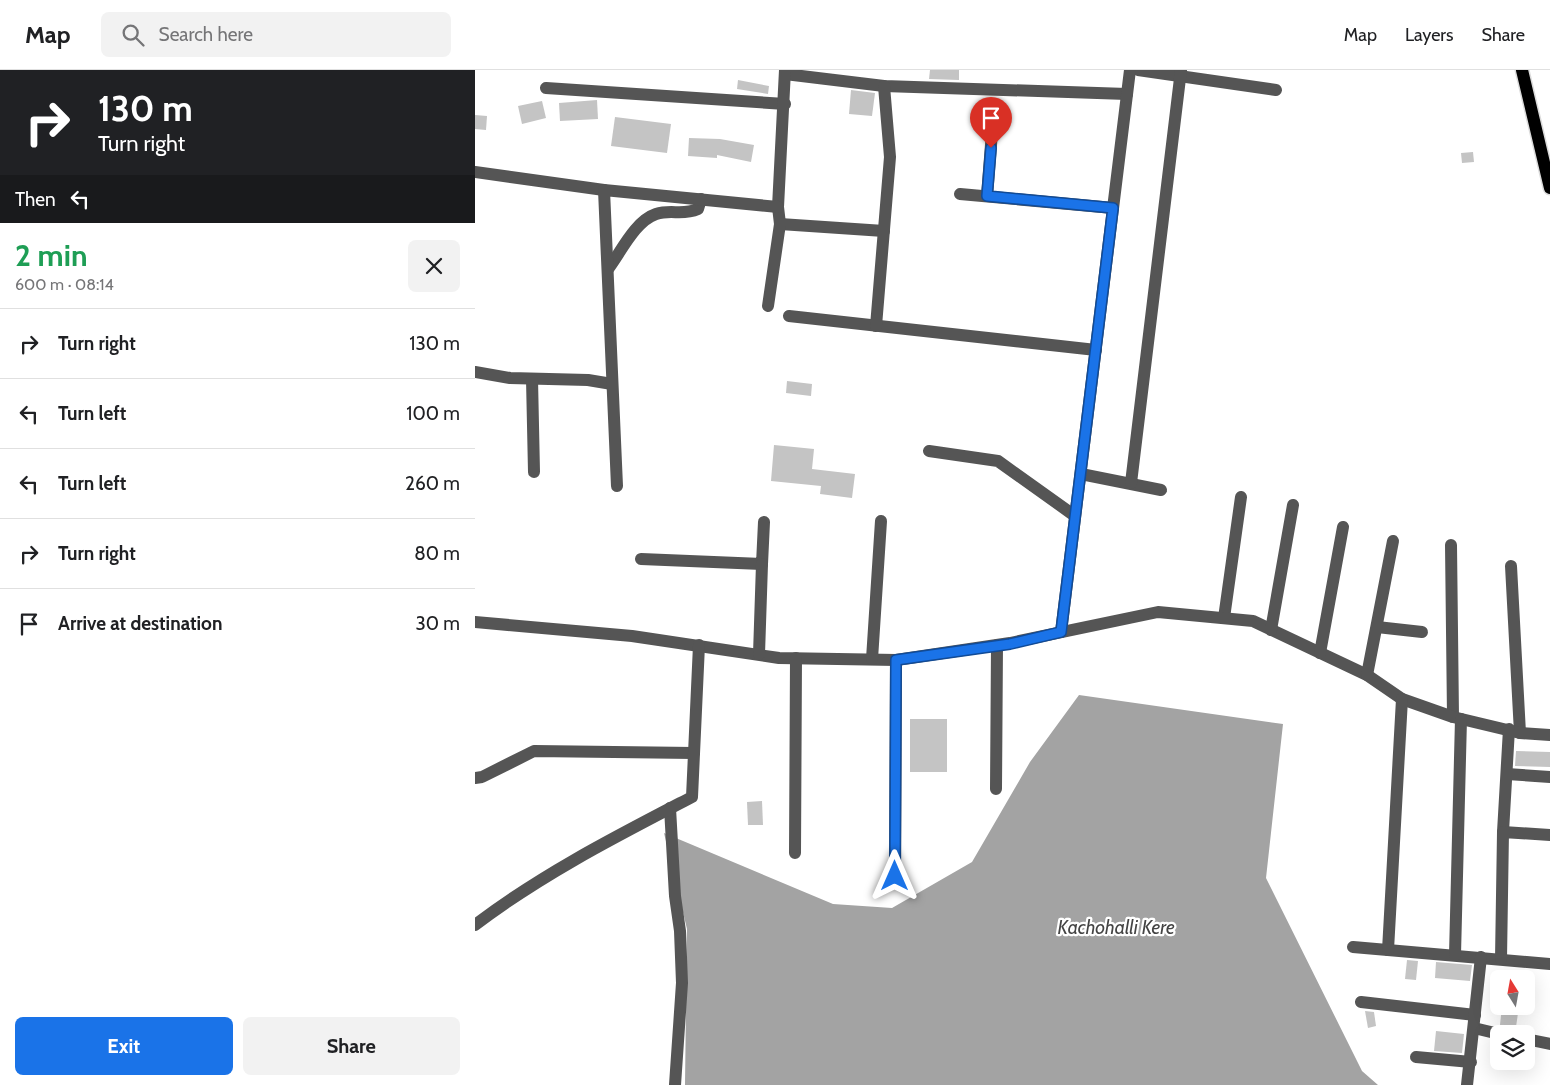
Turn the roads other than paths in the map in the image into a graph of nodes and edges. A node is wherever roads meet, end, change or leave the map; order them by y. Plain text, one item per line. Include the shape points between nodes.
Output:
1 (1130, 70) edge
2 (1138, 70) edge
3 (1522, 70) edge
4 (785, 72) edge
5 (1181, 73) edge
6 (884, 86) junction
7 (546, 88) dead end
8 (1276, 90) dead end
9 (1127, 94) junction
10 (785, 104) junction
11 (992, 132) dead end
12 (475, 172) edge
13 (1550, 188) edge
14 (604, 190) junction
15 (959, 194) dead end
16 (987, 196) junction
17 (701, 199) junction
18 (778, 207) junction
19 (1113, 208) junction
20 (780, 224) junction
21 (884, 231) junction
22 (607, 269) junction
23 (768, 306) dead end
24 (789, 316) dead end
25 (876, 326) junction
26 (1096, 350) junction
27 (475, 372) edge
28 (532, 379) junction
29 (613, 384) junction
30 (929, 451) dead end
31 (534, 472) dead end
32 (1081, 474) junction
33 (1131, 483) junction
34 (617, 486) dead end
35 (1161, 490) dead end
36 (1241, 497) dead end
37 (1293, 505) dead end
38 (1075, 516) junction
39 (881, 521) dead end
40 (764, 522) dead end
41 (1343, 527) dead end
42 (1393, 541) dead end
43 (1451, 544) dead end
44 (641, 559) dead end
45 (761, 564) junction
46 (1511, 566) dead end
47 (1224, 618) junction
48 (475, 622) edge
49 (1377, 626) junction
50 (1271, 630) junction
51 (1061, 632) junction
52 (1422, 632) dead end
53 (699, 645) junction
54 (997, 645) junction
55 (1320, 653) junction
56 (759, 654) junction
57 (796, 658) junction
58 (872, 659) junction
59 (896, 660) junction
60 (1367, 675) junction
61 (1402, 699) junction
62 (1457, 718) junction
63 (1514, 731) junction
64 (1550, 735) edge
65 (695, 753) junction
66 (1507, 774) junction
67 (1550, 777) edge
68 (475, 778) edge
69 (996, 789) dead end
70 (671, 808) junction
71 (1503, 832) junction
72 (1550, 835) edge
73 (795, 853) dead end
74 (895, 876) dead end
75 (475, 925) edge
76 (1353, 947) dead end
77 (1388, 950) junction
78 (1455, 955) junction
79 (1481, 957) junction
80 (1501, 959) junction
81 (1550, 964) edge
82 (1361, 1002) dead end
83 (1475, 1014) junction
84 (1474, 1028) junction
85 (1490, 1032) edge
86 (1535, 1041) edge
87 (1550, 1044) edge
88 (1416, 1057) dead end
89 (1471, 1062) junction
90 (675, 1085) edge
91 (1467, 1085) edge

1 - 9 street
2 - 5 street
3 - 13 main road
4 - 6 street
4 - 10 street
5 - 8 street
5 - 33 street
6 - 9 street
6 - 21 street via 890,157
7 - 10 street
9 - 19 street
10 - 18 street
11 - 16 street
12 - 14 street
14 - 17 street
14 - 22 street
15 - 16 street
16 - 19 street
17 - 18 street
17 - 22 street via 698,209 688,213 655,214 631,236
18 - 20 street
19 - 26 street
20 - 21 street
20 - 23 street
21 - 25 street
22 - 29 street
24 - 25 street
25 - 26 street
26 - 32 street
27 - 28 street
28 - 29 street
28 - 31 street
29 - 34 street
30 - 38 street via 998,461
32 - 33 street
32 - 38 street
33 - 35 street
36 - 47 street
37 - 50 street
38 - 51 street
39 - 58 street
40 - 45 street
41 - 55 street
42 - 49 street
43 - 62 street
44 - 45 street
45 - 56 street
46 - 63 street
47 - 50 street via 1253,621
47 - 51 street via 1158,612
48 - 53 street
49 - 52 street
49 - 60 street
50 - 55 street
51 - 54 street
53 - 56 street
53 - 65 street
54 - 59 street
54 - 69 street
55 - 60 street
56 - 57 street
57 - 58 street
57 - 73 street
58 - 59 street
59 - 74 street
60 - 61 street
61 - 62 street
61 - 77 street
62 - 63 street
62 - 78 street
63 - 64 street
63 - 66 street
65 - 68 street via 533,750
65 - 70 street via 692,797
66 - 67 street
66 - 71 street
70 - 75 street via 515,895
70 - 90 street via 682,983
71 - 72 street
71 - 80 street
76 - 77 street
77 - 78 street
78 - 79 street
79 - 80 street
79 - 83 street
80 - 81 street
82 - 83 street
83 - 84 street
84 - 85 street
84 - 89 street
86 - 87 street
88 - 89 street
89 - 91 street

